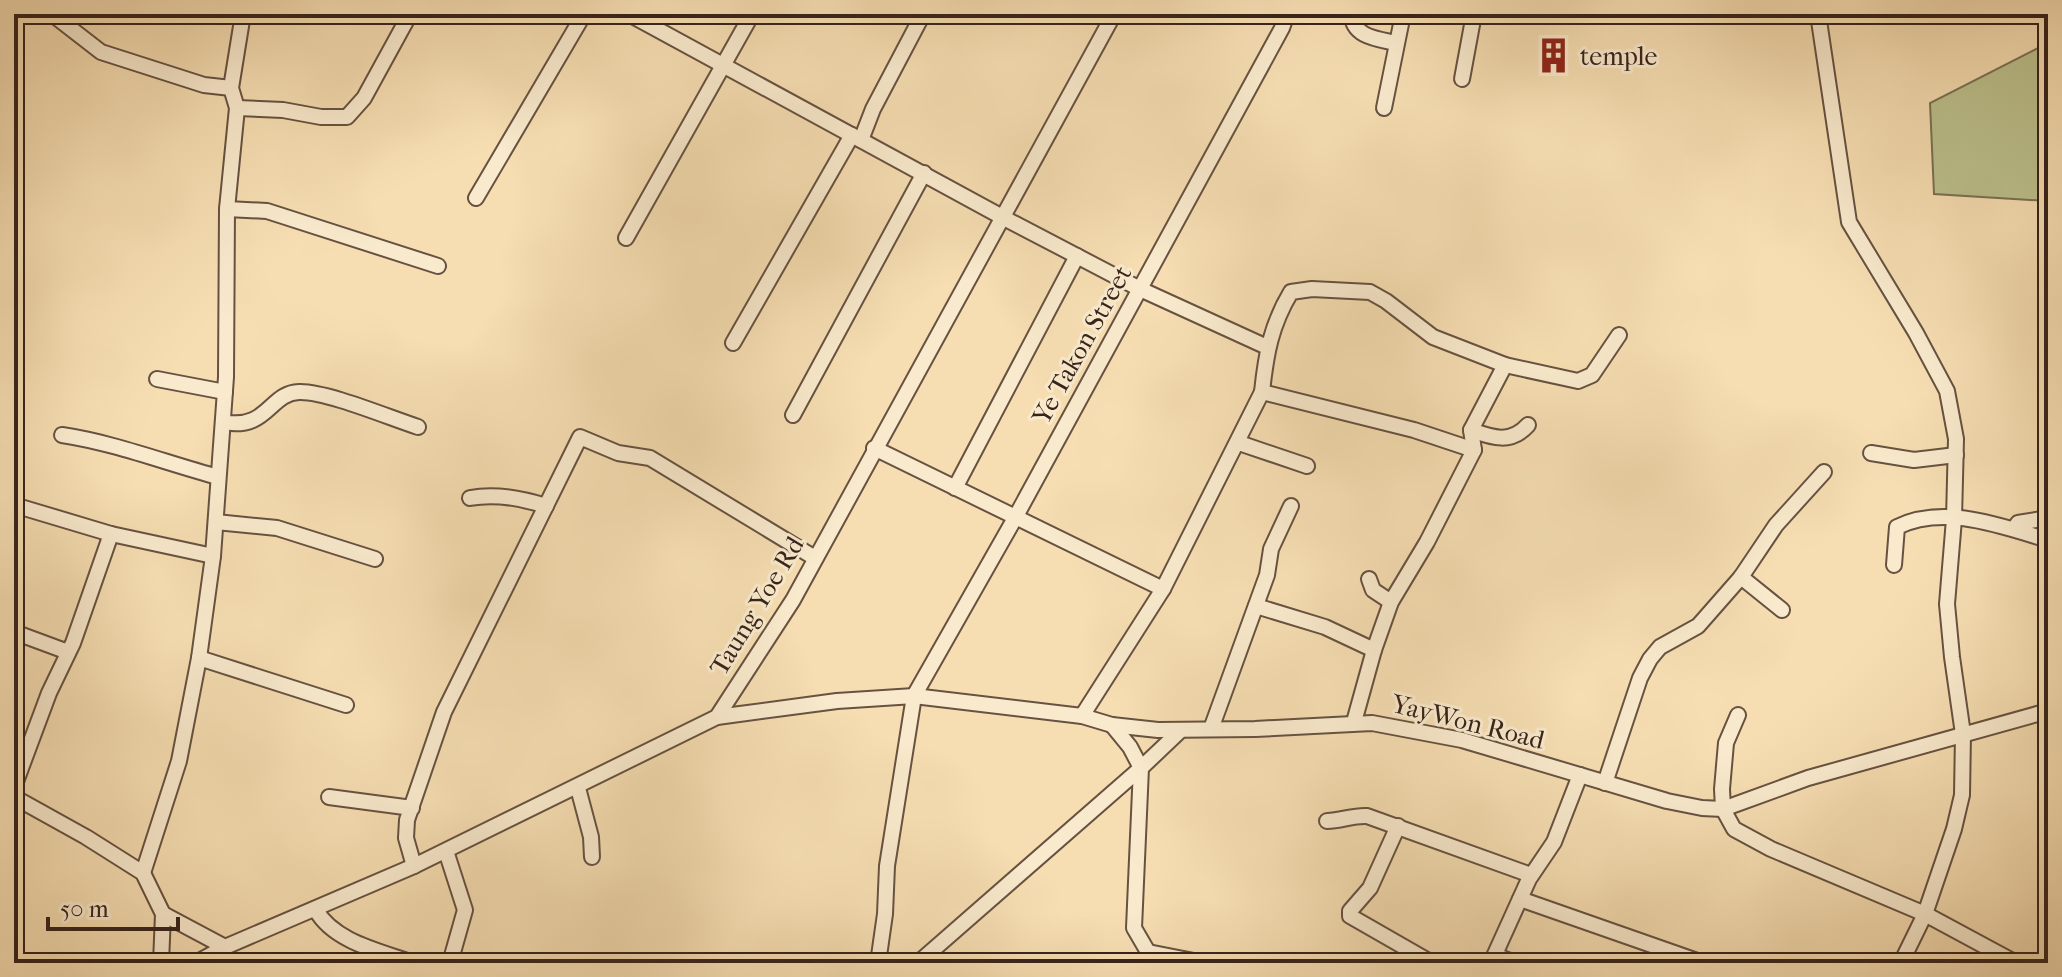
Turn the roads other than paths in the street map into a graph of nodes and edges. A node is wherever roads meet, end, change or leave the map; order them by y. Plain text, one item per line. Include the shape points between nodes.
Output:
1 (52, 14) edge
2 (243, 14) edge
3 (410, 14) edge
4 (584, 14) edge
5 (629, 14) edge
6 (752, 14) edge
7 (923, 14) edge
8 (1114, 14) edge
9 (1287, 14) edge
10 (1352, 14) edge
11 (1403, 14) edge
12 (1474, 14) edge
13 (1818, 14) edge
14 (1396, 43) junction
15 (724, 66) junction
16 (1462, 79) dead end
17 (231, 88) junction
18 (237, 108) junction
19 (1384, 108) dead end
20 (857, 138) junction
21 (924, 173) junction
22 (476, 198) dead end
23 (227, 209) junction
24 (1004, 218) junction
25 (626, 238) dead end
26 (1077, 256) junction
27 (438, 266) dead end
28 (1140, 289) junction
29 (1619, 335) dead end
30 (733, 343) dead end
31 (1267, 347) junction
32 (1505, 365) junction
33 (157, 379) dead end
34 (225, 392) junction
35 (1262, 392) junction
36 (793, 415) dead end
37 (223, 422) junction
38 (1528, 425) dead end
39 (418, 427) dead end
40 (1471, 430) junction
41 (62, 435) dead end
42 (1239, 440) junction
43 (874, 448) junction
44 (1474, 450) junction
45 (1871, 453) dead end
46 (1956, 455) junction
47 (1307, 466) dead end
48 (1824, 472) dead end
49 (218, 477) junction
50 (955, 488) junction
51 (470, 498) dead end
52 (14, 505) edge
53 (546, 506) junction
54 (1291, 506) dead end
55 (1015, 518) junction
56 (2048, 518) edge
57 (1954, 519) junction
58 (216, 522) junction
59 (2014, 529) junction
60 (111, 534) junction
61 (2048, 540) edge
62 (213, 556) junction
63 (815, 558) junction
64 (375, 559) dead end
65 (1894, 565) dead end
66 (1741, 577) junction
67 (1369, 579) dead end
68 (1163, 589) junction
69 (1391, 602) junction
70 (1256, 606) junction
71 (1782, 610) dead end
72 (14, 632) edge
73 (1374, 650) junction
74 (68, 652) junction
75 (199, 658) junction
76 (914, 696) junction
77 (346, 705) dead end
78 (2048, 711) edge
79 (1738, 715) dead end
80 (1082, 716) junction
81 (717, 717) junction
82 (1354, 722) junction
83 (1112, 725) junction
84 (1211, 729) junction
85 (1181, 730) junction
86 (1963, 734) junction
87 (1141, 768) junction
88 (1580, 775) junction
89 (1605, 783) junction
90 (14, 787) edge
91 (578, 788) junction
92 (14, 797) edge
93 (329, 797) dead end
94 (412, 808) junction
95 (1723, 809) junction
96 (1327, 821) dead end
97 (1398, 826) junction
98 (446, 851) junction
99 (592, 857) dead end
100 (414, 866) junction
101 (143, 873) junction
102 (1531, 875) junction
103 (1520, 899) junction
104 (316, 910) junction
105 (163, 914) junction
106 (1925, 914) junction
107 (225, 947) junction
108 (1148, 958) edge
109 (1493, 959) edge
110 (161, 963) edge
111 (199, 963) edge
112 (413, 963) edge
113 (450, 963) edge
114 (878, 963) edge
115 (918, 963) edge
116 (1204, 963) edge
117 (1432, 963) edge
118 (1515, 963) edge
119 (1703, 963) edge
120 (1901, 963) edge
121 (2016, 963) edge

1 - 17 street via 101,52 204,85
2 - 17 street
3 - 18 street via 364,98 347,117
4 - 22 street
5 - 15 street
6 - 15 street
7 - 20 street
8 - 24 street, Taung Yoe Rd
9 - 28 street, Ye Takon Street
10 - 14 street via 1356,29
11 - 14 street
12 - 16 street
13 - 46 street via 1849,222 1947,391
14 - 19 street
15 - 20 street
15 - 25 street
17 - 18 street
18 - 23 street
20 - 21 street
20 - 30 street
21 - 24 street
21 - 36 street
23 - 27 street via 267,211
23 - 34 street
24 - 26 street
24 - 43 street, Taung Yoe Rd
26 - 28 street
26 - 50 street
28 - 31 street
28 - 55 street, Ye Takon Street
29 - 32 street via 1592,375 1578,381
31 - 32 street via 1291,292 1370,292 1433,337
31 - 35 street
32 - 40 street
33 - 34 street
34 - 37 street
35 - 42 street
35 - 44 street
37 - 39 street via 251,423 287,395 300,392
37 - 49 street
38 - 40 street via 1507,439
40 - 44 street
41 - 49 street via 97,440
42 - 47 street
42 - 68 street
43 - 50 street
43 - 63 street, Taung Yoe Rd
44 - 69 street
45 - 46 street via 1914,460
46 - 57 street
48 - 66 street via 1776,525
49 - 58 street
50 - 55 street
51 - 53 street via 498,496
52 - 60 street
53 - 63 street via 580,437 618,453 650,458
53 - 94 street via 444,712
54 - 70 street via 1271,549
55 - 68 street
55 - 76 street, Ye Takon Street
56 - 59 street via 2018,523
57 - 59 street
57 - 65 street via 1912,520 1897,527
57 - 86 street via 1947,604
58 - 62 street
58 - 64 street via 277,528
59 - 61 street
60 - 62 street
60 - 74 street
62 - 75 street
63 - 81 street, Taung Yoe Rd
66 - 71 street
66 - 89 street via 1698,626 1660,647 1650,659
67 - 69 street via 1373,590
68 - 80 street
69 - 73 street
70 - 73 street via 1325,627
70 - 84 street
72 - 74 street
73 - 82 street
74 - 90 street
75 - 77 street
75 - 101 street via 179,761
76 - 80 street, YayWon Road
76 - 81 street, YayWon Road
76 - 114 street via 887,866
78 - 86 street, YayWon Road
79 - 95 street via 1726,743
80 - 83 street, YayWon Road
81 - 91 street, Taung Yoe Rd
82 - 84 street, YayWon Road
82 - 88 street, YayWon Road via 1462,740
83 - 85 street, YayWon Road
83 - 87 street
84 - 85 street, YayWon Road
85 - 87 street
86 - 95 street, YayWon Road via 1808,778
86 - 106 street via 1962,795
87 - 108 street via 1134,928
87 - 115 street
88 - 89 street, YayWon Road
88 - 102 street via 1554,842
89 - 95 street, YayWon Road via 1667,801
91 - 98 street, Taung Yoe Rd
91 - 99 street
92 - 101 street
93 - 94 street
94 - 100 street via 406,838
95 - 106 street via 1734,829 1771,849
96 - 97 street via 1353,815
97 - 102 street
97 - 117 street via 1370,888 1350,916
98 - 100 street, Taung Yoe Rd
98 - 113 street via 465,910
100 - 104 street, Taung Yoe Rd
101 - 105 street
102 - 103 street
103 - 109 street
103 - 119 street
104 - 107 street, Taung Yoe Rd
104 - 112 street via 341,935
105 - 107 street
105 - 110 street
106 - 120 street
106 - 121 street
107 - 111 street, Taung Yoe Rd
108 - 116 street
109 - 118 street

